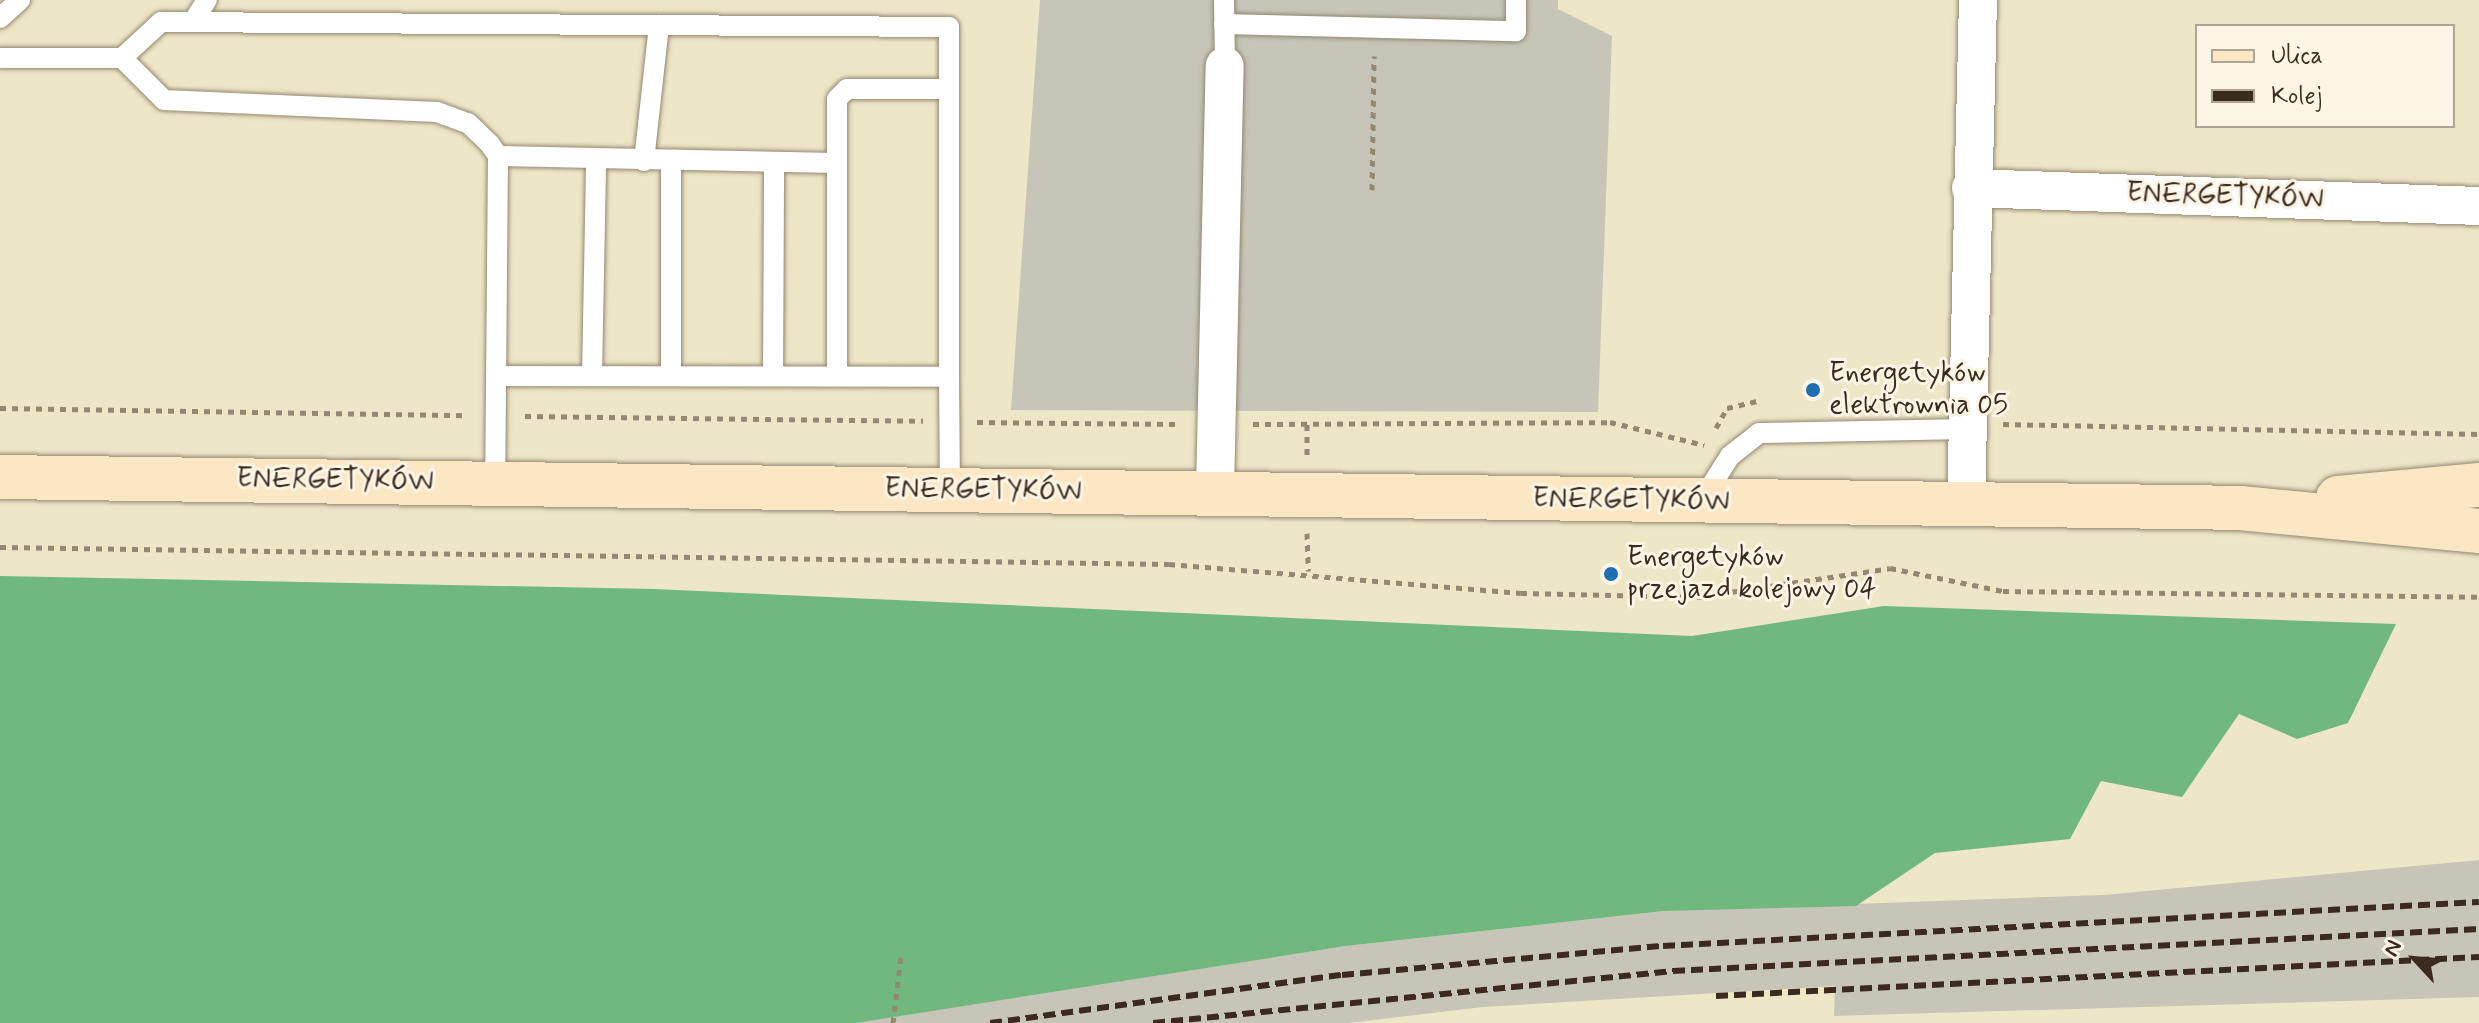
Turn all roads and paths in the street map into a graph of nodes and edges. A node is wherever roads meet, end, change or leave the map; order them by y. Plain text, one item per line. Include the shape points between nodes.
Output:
1 (20, 0) edge
2 (207, 0) edge
3 (1224, 0) edge
4 (1516, 0) edge
5 (1978, 0) edge
6 (0, 18) edge
7 (193, 22) junction
8 (1224, 24) junction
9 (659, 25) junction
10 (1359, 50) dead end
11 (0, 58) edge
12 (122, 58) junction
13 (1225, 66) joint
14 (949, 89) junction
15 (498, 156) junction
16 (596, 160) junction
17 (671, 160) junction
18 (644, 161) junction
19 (774, 162) junction
20 (837, 163) junction
21 (1971, 188) junction
22 (1372, 190) dead end
23 (2479, 206) edge
24 (496, 376) junction
25 (592, 376) junction
26 (671, 376) junction
27 (773, 376) junction
28 (837, 376) junction
29 (949, 377) junction
30 (1773, 402) dead end
31 (0, 408) edge
32 (498, 416) junction
33 (949, 422) junction
34 (1217, 424) junction
35 (1969, 429) junction
36 (2479, 434) edge
37 (0, 477) edge
38 (495, 484) junction
39 (2479, 485) edge
40 (950, 490) junction
41 (1215, 491) junction
42 (1700, 502) junction
43 (1966, 505) junction
44 (2240, 508) junction
45 (2479, 531) edge
46 (0, 547) edge
47 (2479, 597) edge
48 (901, 957) dead end
49 (893, 1023) edge

1 - 6 lane
2 - 7 lane
3 - 8 lane
4 - 8 lane via 1516,31 1475,36 1422,28
5 - 21 street
7 - 9 lane
7 - 12 lane via 161,22
8 - 13 lane
9 - 14 lane via 949,27
9 - 18 lane
10 - 22 path via 1374,50
11 - 12 lane
12 - 15 lane via 164,100 437,112 468,123
13 - 34 street
14 - 20 lane via 847,89 837,99
14 - 29 lane
15 - 16 lane
15 - 24 lane
16 - 18 lane
16 - 25 lane
17 - 18 lane
17 - 19 lane
17 - 26 lane
19 - 20 lane
19 - 27 lane
20 - 28 lane
21 - 23 street, ENERGETYKÓW
21 - 35 street
24 - 25 lane
24 - 32 lane
25 - 26 lane
26 - 27 lane
27 - 28 lane
28 - 29 lane
29 - 33 lane
30 - 34 path via 1727,408 1702,446 1610,422
31 - 32 path
32 - 33 path
32 - 38 lane
33 - 34 path
33 - 40 lane
34 - 41 street
35 - 36 path
35 - 42 lane via 1768,431 1742,443
35 - 43 street
37 - 38 main road, ENERGETYKÓW
38 - 40 main road, ENERGETYKÓW
39 - 44 main road, ENERGETYKÓW
40 - 41 main road, ENERGETYKÓW
41 - 42 main road, ENERGETYKÓW
42 - 43 main road, ENERGETYKÓW
43 - 44 main road, ENERGETYKÓW
44 - 45 main road, ENERGETYKÓW
46 - 47 path via 1169,564 1521,593 1697,597 1890,568 2003,591
48 - 49 path

